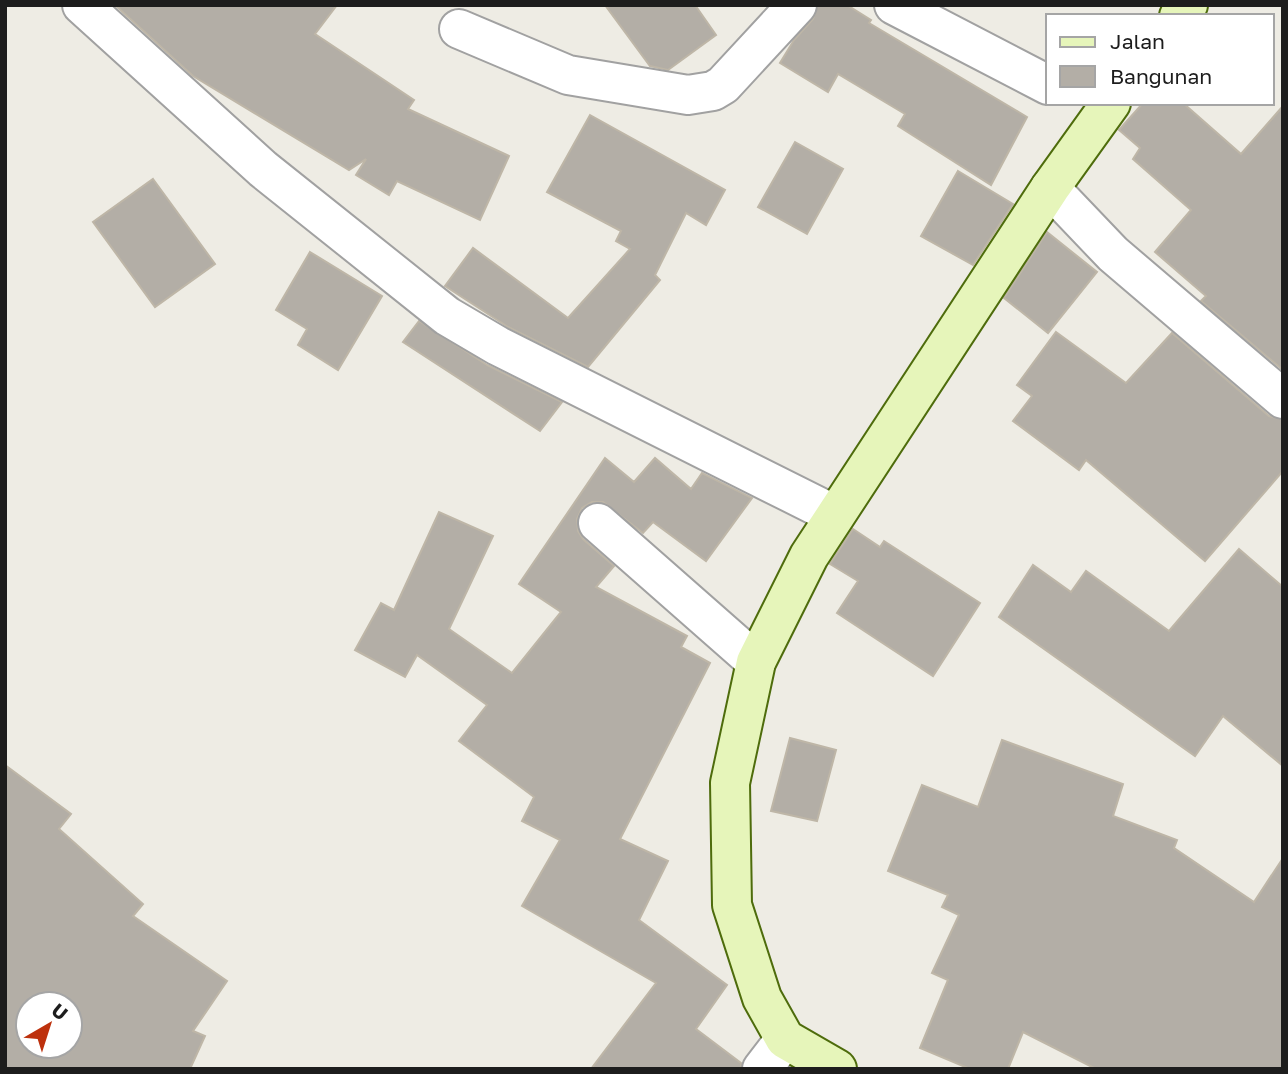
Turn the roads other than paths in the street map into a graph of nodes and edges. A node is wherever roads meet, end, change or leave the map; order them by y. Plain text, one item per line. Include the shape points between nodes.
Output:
1 (82, 5) edge
2 (797, 5) edge
3 (894, 5) edge
4 (459, 29) dead end
5 (1046, 84) edge
6 (1099, 107) edge
7 (1050, 188) junction
8 (1283, 399) edge
9 (835, 515) junction
10 (598, 523) dead end
11 (756, 662) junction
12 (785, 1039) junction
13 (762, 1069) edge
14 (837, 1069) edge

1 - 9 street via 262,169 463,327
2 - 4 street via 723,85 688,95 568,75
3 - 5 street
6 - 7 street
7 - 8 street via 1113,254
7 - 9 street
9 - 11 street
10 - 11 street
11 - 12 street via 730,783 732,905 762,998
12 - 13 street
12 - 14 street

